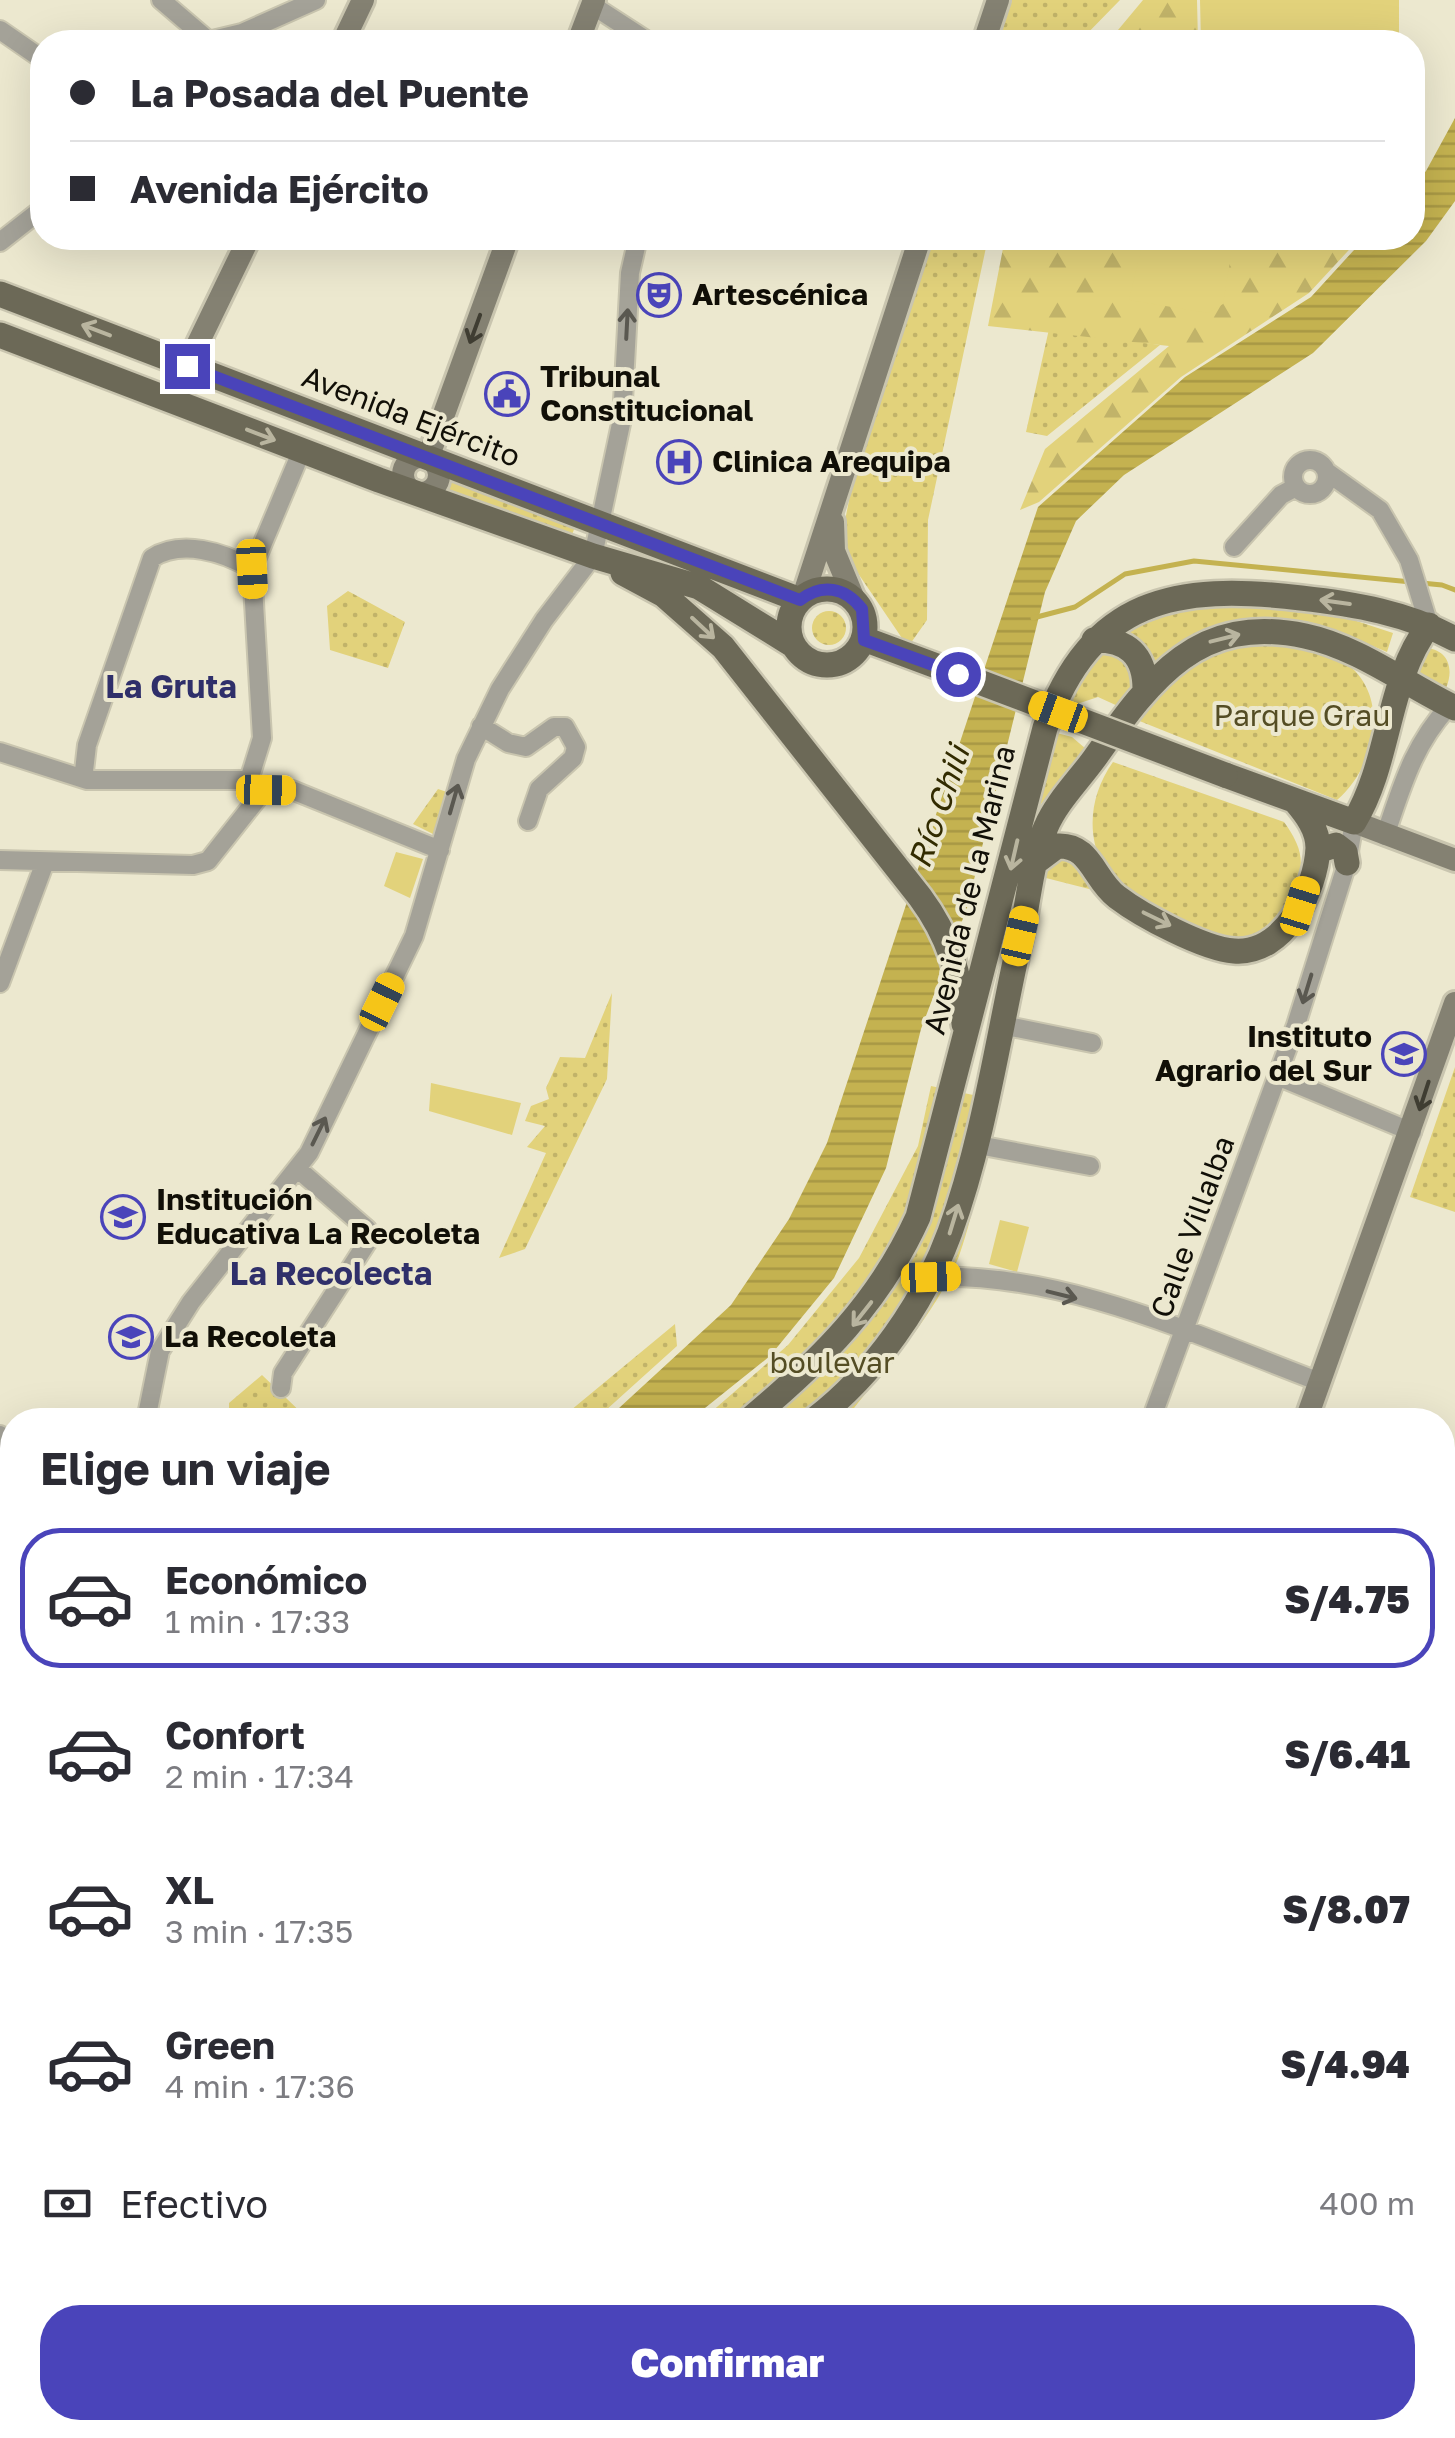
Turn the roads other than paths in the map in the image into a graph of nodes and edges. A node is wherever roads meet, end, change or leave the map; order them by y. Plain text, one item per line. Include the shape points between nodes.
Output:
1 (162, 0) edge
2 (316, 0) edge
3 (363, 0) edge
4 (998, 0) edge
5 (593, 3) edge
6 (0, 30) edge
7 (194, 30) edge
8 (249, 30) edge
9 (349, 30) edge
10 (583, 30) edge
11 (632, 30) edge
12 (988, 30) edge
13 (30, 50) edge
14 (30, 218) edge
15 (0, 242) edge
16 (243, 250) edge
17 (504, 250) edge
18 (635, 250) edge
19 (916, 250) edge
20 (0, 294) edge
21 (0, 335) edge
22 (187, 366) junction
23 (170, 400) junction
24 (302, 450) junction
25 (428, 458) junction
26 (1327, 472) junction
27 (1296, 486) junction
28 (413, 492) junction
29 (836, 494) junction
30 (600, 524) junction
31 (1234, 546) dead end
32 (593, 556) junction
33 (252, 569) junction
34 (801, 599) junction
35 (854, 600) junction
36 (1429, 625) junction
37 (1455, 639) edge
38 (864, 640) junction
39 (1094, 640) junction
40 (793, 645) junction
41 (1357, 656) junction
42 (1401, 679) junction
43 (1144, 689) junction
44 (1452, 706) edge
45 (481, 726) junction
46 (1390, 731) junction
47 (0, 752) edge
48 (88, 780) junction
49 (258, 785) junction
50 (1295, 801) junction
51 (528, 821) dead end
52 (1354, 822) junction
53 (1385, 836) junction
54 (440, 850) junction
55 (1318, 851) junction
56 (0, 860) edge
57 (1455, 860) edge
58 (1037, 861) junction
59 (45, 862) junction
60 (1347, 863) junction
61 (0, 983) edge
62 (1453, 1013) edge
63 (1092, 1043) dead end
64 (960, 1063) junction
65 (991, 1070) junction
66 (1277, 1076) junction
67 (1412, 1132) junction
68 (973, 1144) junction
69 (1090, 1166) dead end
70 (299, 1170) junction
71 (931, 1277) junction
72 (1184, 1331) junction
73 (1320, 1382) junction
74 (794, 1383) junction
75 (281, 1388) dead end
76 (148, 1408) edge
77 (764, 1408) edge
78 (802, 1408) edge
79 (828, 1408) edge
80 (1155, 1408) edge
81 (1310, 1408) edge

1 - 7 street
2 - 8 street
3 - 9 street
4 - 12 street
5 - 10 street
5 - 11 street
6 - 13 street
14 - 15 street
16 - 22 street
17 -> 25 street
30 -> 18 street via 622,419
19 - 29 street
22 -> 20 main road, Avenida Ejército
21 - 23 main road
22 - 23 main road via 193,389
22 - 25 main road, Avenida Ejército
23 -> 24 main road
24 - 28 main road
24 - 33 street
25 - 28 street via 418,456 404,468
25 - 30 main road, Avenida Ejército
26 - 27 street via 1320,491 1309,494
26 - 27 street via 1320,463 1303,461 1294,470
26 - 36 street via 1380,510 1411,566
27 - 31 street
28 - 32 main road
29 - 34 street
29 - 35 street via 834,551
30 - 32 street
30 - 34 main road, Avenida Ejército
32 - 40 main road via 699,588
32 - 45 street via 544,620
32 -> 64 main road via 664,595 723,647 936,920 959,974
33 - 48 street via 206,551 178,549 152,558 88,745
33 - 49 street via 262,738
34 - 35 main road via 833,589
34 - 40 main road via 789,618
35 - 38 main road via 864,615
36 - 37 main road, Avenida de la Marina
36 -> 39 main road, Avenida de la Marina via 1374,608 1220,590 1155,602
36 - 42 main road
38 - 40 main road via 847,660 830,666 805,659
38 - 50 main road, bridge
39 - 43 main road via 1126,645 1138,657
39 -> 64 main road, Avenida de la Marina via 1059,688 1045,728
41 - 42 main road, Avenida de la Marina
43 -> 41 main road, Avenida de la Marina via 1170,663 1234,634 1306,636
41 - 46 main road via 1378,681
42 - 44 main road, Avenida de la Marina
42 - 46 main road
43 - 58 main road, Avenida de la Marina via 1052,816
44 - 53 street via 1421,738
45 - 51 street via 526,747 554,727 565,727 574,738 573,758 540,789
54 -> 45 street
46 - 52 main road
47 - 48 street
48 - 49 street
49 - 54 street via 292,790
49 - 59 street via 208,861
50 - 52 main road
50 - 55 main road via 1313,827
52 - 53 street
52 - 60 street, Calle Villalba
53 - 57 street
70 -> 54 street via 414,936
58 -> 55 main road via 1056,846 1074,847 1128,904 1208,944 1242,952 1290,923
55 - 60 main road via 1336,844
56 - 59 street
58 - 65 main road, Avenida de la Marina
59 - 61 street
60 -> 66 street, Calle Villalba
62 -> 67 street
63 - 65 street via 1007,1026
64 -> 74 main road, Avenida de la Marina via 931,1178 899,1260 848,1331
65 - 68 main road, Avenida de la Marina
66 - 67 street
66 - 72 street, Calle Villalba
67 - 73 street
68 - 69 street
71 -> 68 main road, Avenida de la Marina
70 - 75 street via 368,1229 368,1241 283,1372
70 - 76 street via 191,1302 160,1351
71 -> 72 street via 986,1277
71 - 79 main road, Avenida de la Marina via 885,1348
72 - 73 street
72 - 80 street, Calle Villalba
73 - 81 street
74 - 77 main road, Avenida de la Marina
74 - 78 main road

